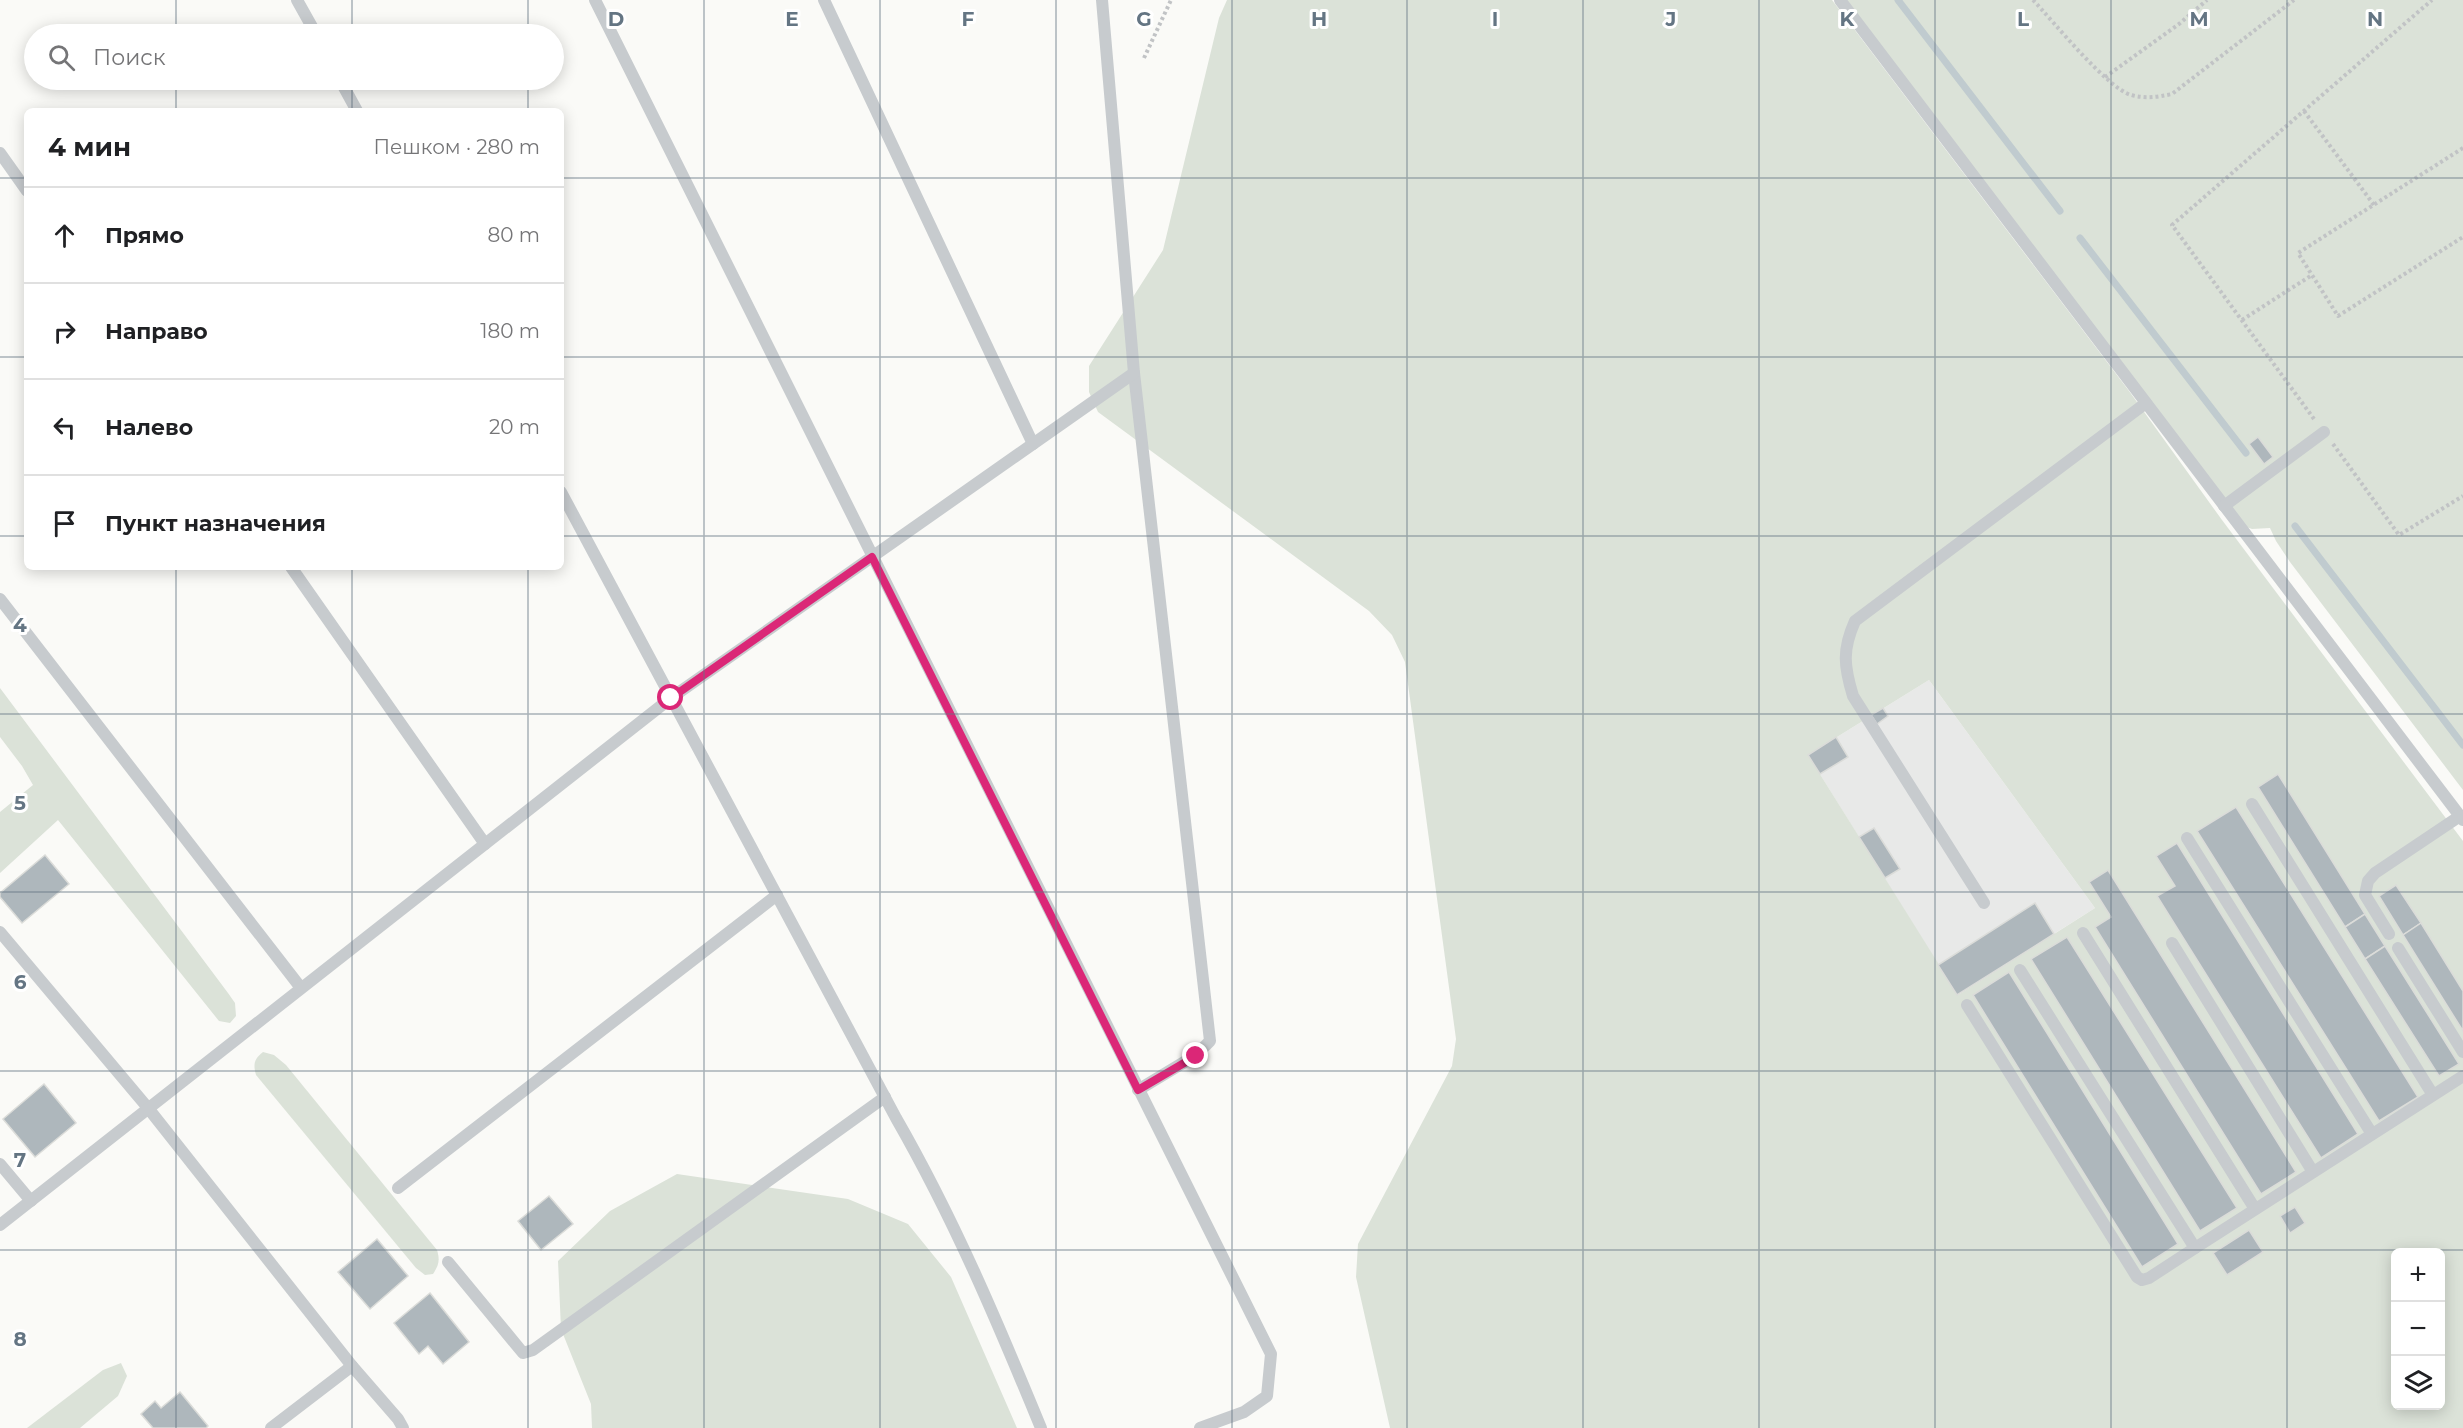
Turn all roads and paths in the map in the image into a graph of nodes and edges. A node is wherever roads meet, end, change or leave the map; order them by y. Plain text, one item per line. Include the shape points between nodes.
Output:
1 (297, 0) edge
2 (595, 0) edge
3 (824, 0) edge
4 (1102, 0) edge
5 (1171, 0) edge
6 (1840, 0) edge
7 (2033, 0) edge
8 (2207, 0) edge
9 (2294, 0) edge
10 (2432, 0) edge
11 (310, 24) edge
12 (1144, 58) dead end
13 (2105, 77) junction
14 (345, 90) edge
15 (355, 108) edge
16 (2304, 111) junction
17 (2463, 148) edge
18 (0, 153) edge
19 (24, 187) edge
20 (2374, 205) junction
21 (2463, 237) edge
22 (2312, 275) junction
23 (2241, 320) junction
24 (1134, 373) junction
25 (2146, 403) junction
26 (2324, 432) junction
27 (1033, 444) junction
28 (2463, 495) edge
29 (564, 498) edge
30 (2224, 506) junction
31 (872, 557) junction
32 (293, 570) edge
33 (0, 599) edge
34 (671, 698) junction
35 (2252, 804) dead end
36 (2461, 818) edge
37 (2187, 838) dead end
38 (485, 844) junction
39 (777, 895) junction
40 (1984, 903) dead end
41 (0, 932) edge
42 (2083, 933) dead end
43 (2389, 934) dead end
44 (2172, 943) dead end
45 (2398, 948) dead end
46 (2020, 970) dead end
47 (301, 988) junction
48 (1967, 1005) dead end
49 (2463, 1052) edge
50 (2463, 1076) edge
51 (1138, 1090) junction
52 (2433, 1095) junction
53 (885, 1098) junction
54 (148, 1108) junction
55 (2372, 1134) junction
56 (0, 1164) edge
57 (2313, 1172) junction
58 (398, 1188) dead end
59 (31, 1201) junction
60 (2255, 1209) junction
61 (0, 1225) edge
62 (2195, 1248) junction
63 (448, 1262) dead end
64 (352, 1366) junction
65 (271, 1428) edge
66 (403, 1428) edge
67 (1041, 1428) edge
68 (1200, 1428) edge

1 - 11 lane
2 - 31 lane
3 - 27 lane
4 - 24 lane
5 - 12 path
6 - 25 lane
7 - 13 path
8 - 13 path
9 - 13 path via 2172,94 2148,99 2128,94
10 - 16 path
14 - 15 lane
16 - 20 path
16 - 23 path via 2172,225
17 - 20 path
18 - 19 lane
20 - 22 path via 2298,253
21 - 22 path via 2338,316
22 - 23 path
23 - 26 path
24 - 27 lane
24 - 51 lane via 1210,1041 1196,1056
25 - 30 lane
25 - 40 lane via 1855,621 1847,639 1847,675 1853,696
26 - 28 path via 2399,535
26 - 30 lane
27 - 31 lane
29 - 34 lane
30 - 36 lane
31 - 34 lane
31 - 51 lane
32 - 38 lane
33 - 47 lane
34 - 38 lane
34 - 39 lane
35 - 52 lane
36 - 43 lane via 2368,881 2365,895
37 - 55 lane
38 - 47 lane
39 - 53 lane
39 - 58 lane
41 - 54 lane
42 - 60 lane
44 - 57 lane
45 - 49 lane
46 - 62 lane
47 - 54 lane
48 - 62 lane via 2137,1277 2149,1278
50 - 52 lane
51 - 68 lane via 1271,1354 1267,1396 1244,1412
52 - 55 lane
53 - 63 lane via 533,1350 523,1353
53 - 67 lane via 978,1276
54 - 59 lane
54 - 64 lane
55 - 57 lane
56 - 59 lane
57 - 60 lane
59 - 61 lane
60 - 62 lane
64 - 65 lane
64 - 66 lane

